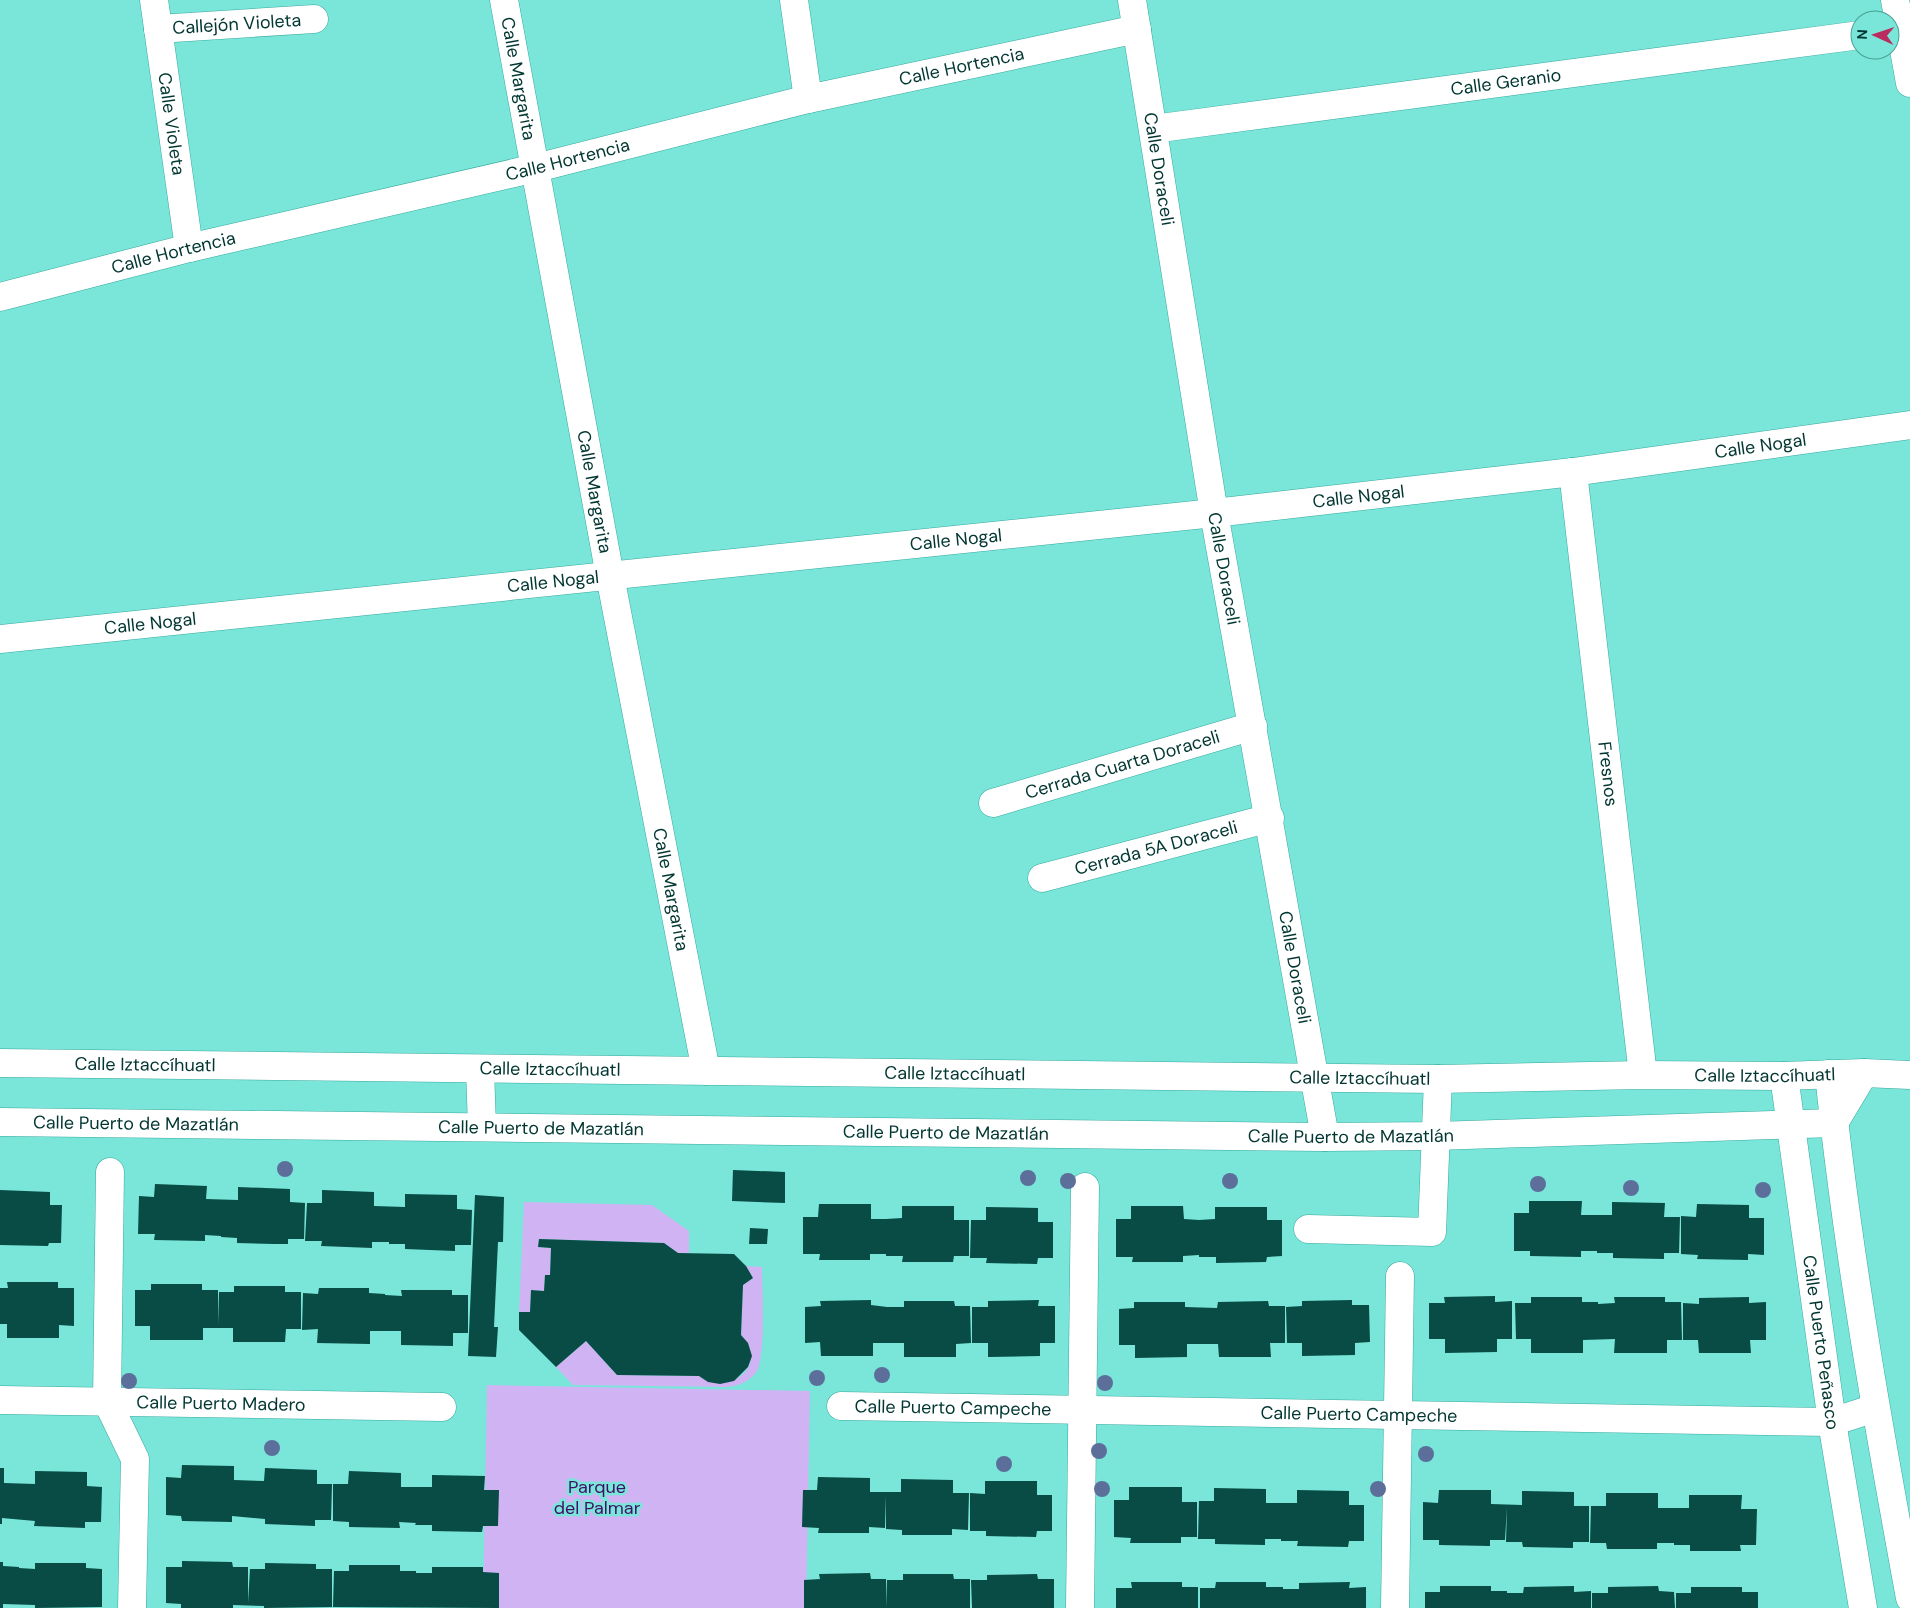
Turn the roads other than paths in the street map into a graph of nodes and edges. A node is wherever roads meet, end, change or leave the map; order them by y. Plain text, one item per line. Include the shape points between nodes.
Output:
1 (154, 0) edge
2 (504, 0) edge
3 (794, 0) edge
4 (1132, 0) edge
5 (314, 19) dead end
6 (158, 29) junction
7 (1137, 29) junction
8 (1900, 30) edge
9 (1850, 37) edge
10 (1910, 83) edge
11 (808, 100) junction
12 (1154, 129) junction
13 (536, 168) junction
14 (189, 248) junction
15 (0, 298) edge
16 (1910, 425) edge
17 (1573, 472) junction
18 (1214, 513) junction
19 (610, 576) junction
20 (0, 639) edge
21 (1253, 726) junction
22 (993, 803) dead end
23 (1270, 818) junction
24 (1042, 878) dead end
25 (0, 1063) edge
26 (480, 1068) junction
27 (706, 1072) junction
28 (1864, 1073) junction
29 (1829, 1074) junction
30 (1643, 1075) junction
31 (1910, 1075) edge
32 (1784, 1076) junction
33 (1316, 1077) junction
34 (1438, 1079) junction
35 (0, 1122) edge
36 (1834, 1123) junction
37 (1791, 1125) junction
38 (482, 1127) junction
39 (1436, 1136) junction
40 (1325, 1137) junction
41 (110, 1172) dead end
42 (1085, 1187) dead end
43 (1308, 1229) dead end
44 (1400, 1276) dead end
45 (0, 1400) edge
46 (107, 1401) junction
47 (841, 1406) dead end
48 (442, 1407) dead end
49 (1875, 1408) junction
50 (1082, 1410) junction
51 (1397, 1415) junction
52 (1832, 1422) junction
53 (1910, 1598) edge
54 (132, 1608) edge
55 (1080, 1608) edge
56 (1395, 1608) edge
57 (1863, 1608) edge

1 - 6 street, Calle Violeta
2 - 13 street, Calle Margarita
3 - 11 street
4 - 7 street, Calle Doraceli
5 - 6 street, Callejón Violeta
6 - 14 street, Calle Violeta
7 - 11 street, Calle Hortencia
7 - 12 street, Calle Doraceli
8 - 10 street
9 - 12 street, Calle Geranio
11 - 13 street, Calle Hortencia
12 - 18 street, Calle Doraceli
13 - 14 street, Calle Hortencia
13 - 19 street, Calle Margarita
14 - 15 street, Calle Hortencia
16 - 17 street, Calle Nogal
17 - 18 street, Calle Nogal
17 - 30 street, Fresnos
18 - 19 street, Calle Nogal
18 - 21 street, Calle Doraceli
19 - 20 street, Calle Nogal
19 - 27 street, Calle Margarita
21 - 22 street, Cerrada Cuarta Doraceli
21 - 23 street, Calle Doraceli
23 - 24 street, Cerrada 5A Doraceli
23 - 33 street, Calle Doraceli
25 - 26 street, Calle Iztaccíhuatl
26 - 27 street, Calle Iztaccíhuatl
26 - 38 street
27 - 33 street, Calle Iztaccíhuatl
28 - 29 street, Calle Iztaccíhuatl
28 - 31 street, Calle Iztaccíhuatl
28 - 36 street
29 - 32 street, Calle Iztaccíhuatl
29 - 36 street
30 - 32 street, Calle Iztaccíhuatl
30 - 34 street, Calle Iztaccíhuatl
32 - 37 street, Calle Puerto Peñasco
33 - 34 street, Calle Iztaccíhuatl
33 - 40 street, Calle Doraceli
34 - 39 street
35 - 38 street, Calle Puerto de Mazatlán
36 - 37 street, Calle Puerto de Mazatlán
36 - 49 street
37 - 39 street, Calle Puerto de Mazatlán
37 - 52 street, Calle Puerto Peñasco
38 - 40 street, Calle Puerto de Mazatlán
39 - 40 street, Calle Puerto de Mazatlán
39 - 43 street via 1432,1232
41 - 46 street
42 - 50 street
44 - 51 street
45 - 46 street, Calle Puerto Madero
46 - 48 street, Calle Puerto Madero
46 - 54 street via 135,1459
47 - 50 street, Calle Puerto Campeche
49 - 52 street, Calle Puerto Campeche
49 - 53 street
50 - 51 street, Calle Puerto Campeche
50 - 55 street
51 - 52 street, Calle Puerto Campeche
51 - 56 street
52 - 57 street, Calle Puerto Peñasco

